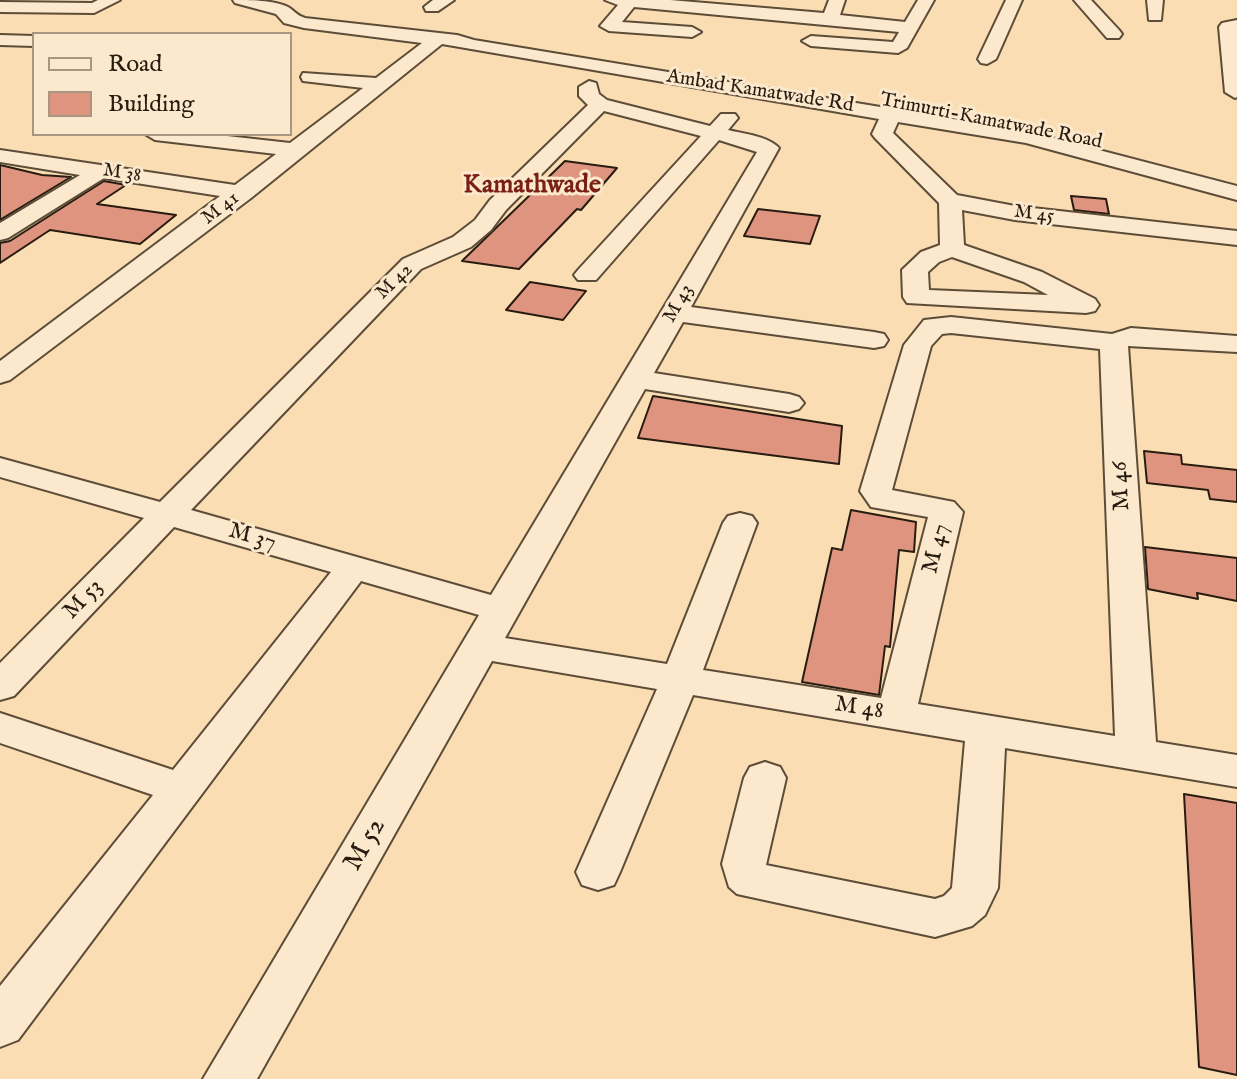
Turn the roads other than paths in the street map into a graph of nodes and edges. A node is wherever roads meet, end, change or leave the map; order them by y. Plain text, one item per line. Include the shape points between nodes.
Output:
1 (112, 0) edge
2 (241, 0) edge
3 (625, 0) edge
4 (837, 0) edge
5 (926, 0) edge
6 (1014, 0) edge
7 (1082, 0) edge
8 (288, 5) edge
9 (744, 5) edge
10 (0, 7) edge
11 (830, 19) junction
12 (1237, 25) edge
13 (910, 28) junction
14 (692, 32) dead end
15 (1113, 34) dead end
16 (448, 39) junction
17 (0, 40) edge
18 (32, 41) edge
19 (811, 41) dead end
20 (987, 59) dead end
21 (606, 68) junction
22 (310, 77) dead end
23 (381, 84) junction
24 (753, 91) junction
25 (1235, 92) dead end
26 (600, 104) junction
27 (892, 113) junction
28 (714, 133) junction
29 (172, 136) edge
30 (293, 150) junction
31 (1, 157) edge
32 (101, 171) junction
33 (1237, 179) edge
34 (243, 193) junction
35 (1237, 193) edge
36 (950, 201) junction
37 (0, 233) edge
38 (1237, 238) edge
39 (952, 249) junction
40 (587, 275) dead end
41 (1086, 305) junction
42 (674, 313) junction
43 (1122, 339) junction
44 (874, 340) dead end
45 (1237, 344) edge
46 (6, 364) edge
47 (636, 379) junction
48 (789, 403) dead end
49 (0, 467) edge
50 (168, 513) junction
51 (740, 523) dead end
52 (354, 567) junction
53 (503, 610) junction
54 (482, 647) junction
55 (680, 680) junction
56 (0, 686) edge
57 (896, 715) junction
58 (0, 728) edge
59 (986, 730) junction
60 (1136, 755) junction
61 (1237, 771) edge
62 (765, 778) dead end
63 (182, 789) junction
64 (598, 872) dead end
65 (0, 1024) edge
66 (229, 1079) edge

1 - 10 street via 94,8
2 - 8 street, Ambad Kamatwade Rd
3 - 9 street
3 - 14 street via 609,26
4 - 11 street
5 - 13 street
6 - 20 street
7 - 15 street
8 - 16 street, Ambad Kamatwade Rd via 290,19 304,23
9 - 11 street
11 - 13 street
12 - 25 street via 1228,27
13 - 19 street via 892,49
16 - 21 street, Ambad Kamatwade Rd
16 - 23 street, M 41
16 - 33 street, Trimurti-Kamatwade Road via 480,38 971,116 1130,149
17 - 18 street
21 - 24 street, Ambad Kamatwade Rd
21 - 26 street via 588,89
22 - 23 street
23 - 30 street, M 41
24 - 27 street, Ambad Kamatwade Rd
24 - 28 street
26 - 28 street, M 43
26 - 50 street, M 42 via 483,225 462,242 412,264
27 - 35 street, Ambad Kamatwade Rd via 1078,149
27 - 36 street via 882,134
28 - 40 street
28 - 42 street, M 43 via 763,146 768,152
29 - 30 street
30 - 34 street, M 41
31 - 32 street, M 38
32 - 34 street, M 38
32 - 37 street
34 - 46 street, M 41
36 - 38 street, M 45
36 - 39 street
39 - 41 street via 1033,277
39 - 41 street via 915,270 916,297
41 - 43 street
42 - 44 street
42 - 47 street, M 43
43 - 45 street
43 - 57 street, M 47 via 951,325 934,326 918,345 876,491 883,500 946,512
43 - 60 street, M 46
47 - 48 street
47 - 53 street, M 43
49 - 50 street, M 37
50 - 52 street, M 37
50 - 56 street, M 53
51 - 55 street
52 - 53 street, M 37
52 - 63 street
53 - 54 street, M 52
54 - 55 street, M 48
54 - 66 street, M 52
55 - 57 street, M 48
55 - 64 street
57 - 59 street, M 48
58 - 63 street
59 - 60 street, M 48
59 - 62 street via 975,888 969,904 956,915 935,918 753,881 744,864
60 - 61 street, M 48
63 - 65 street

